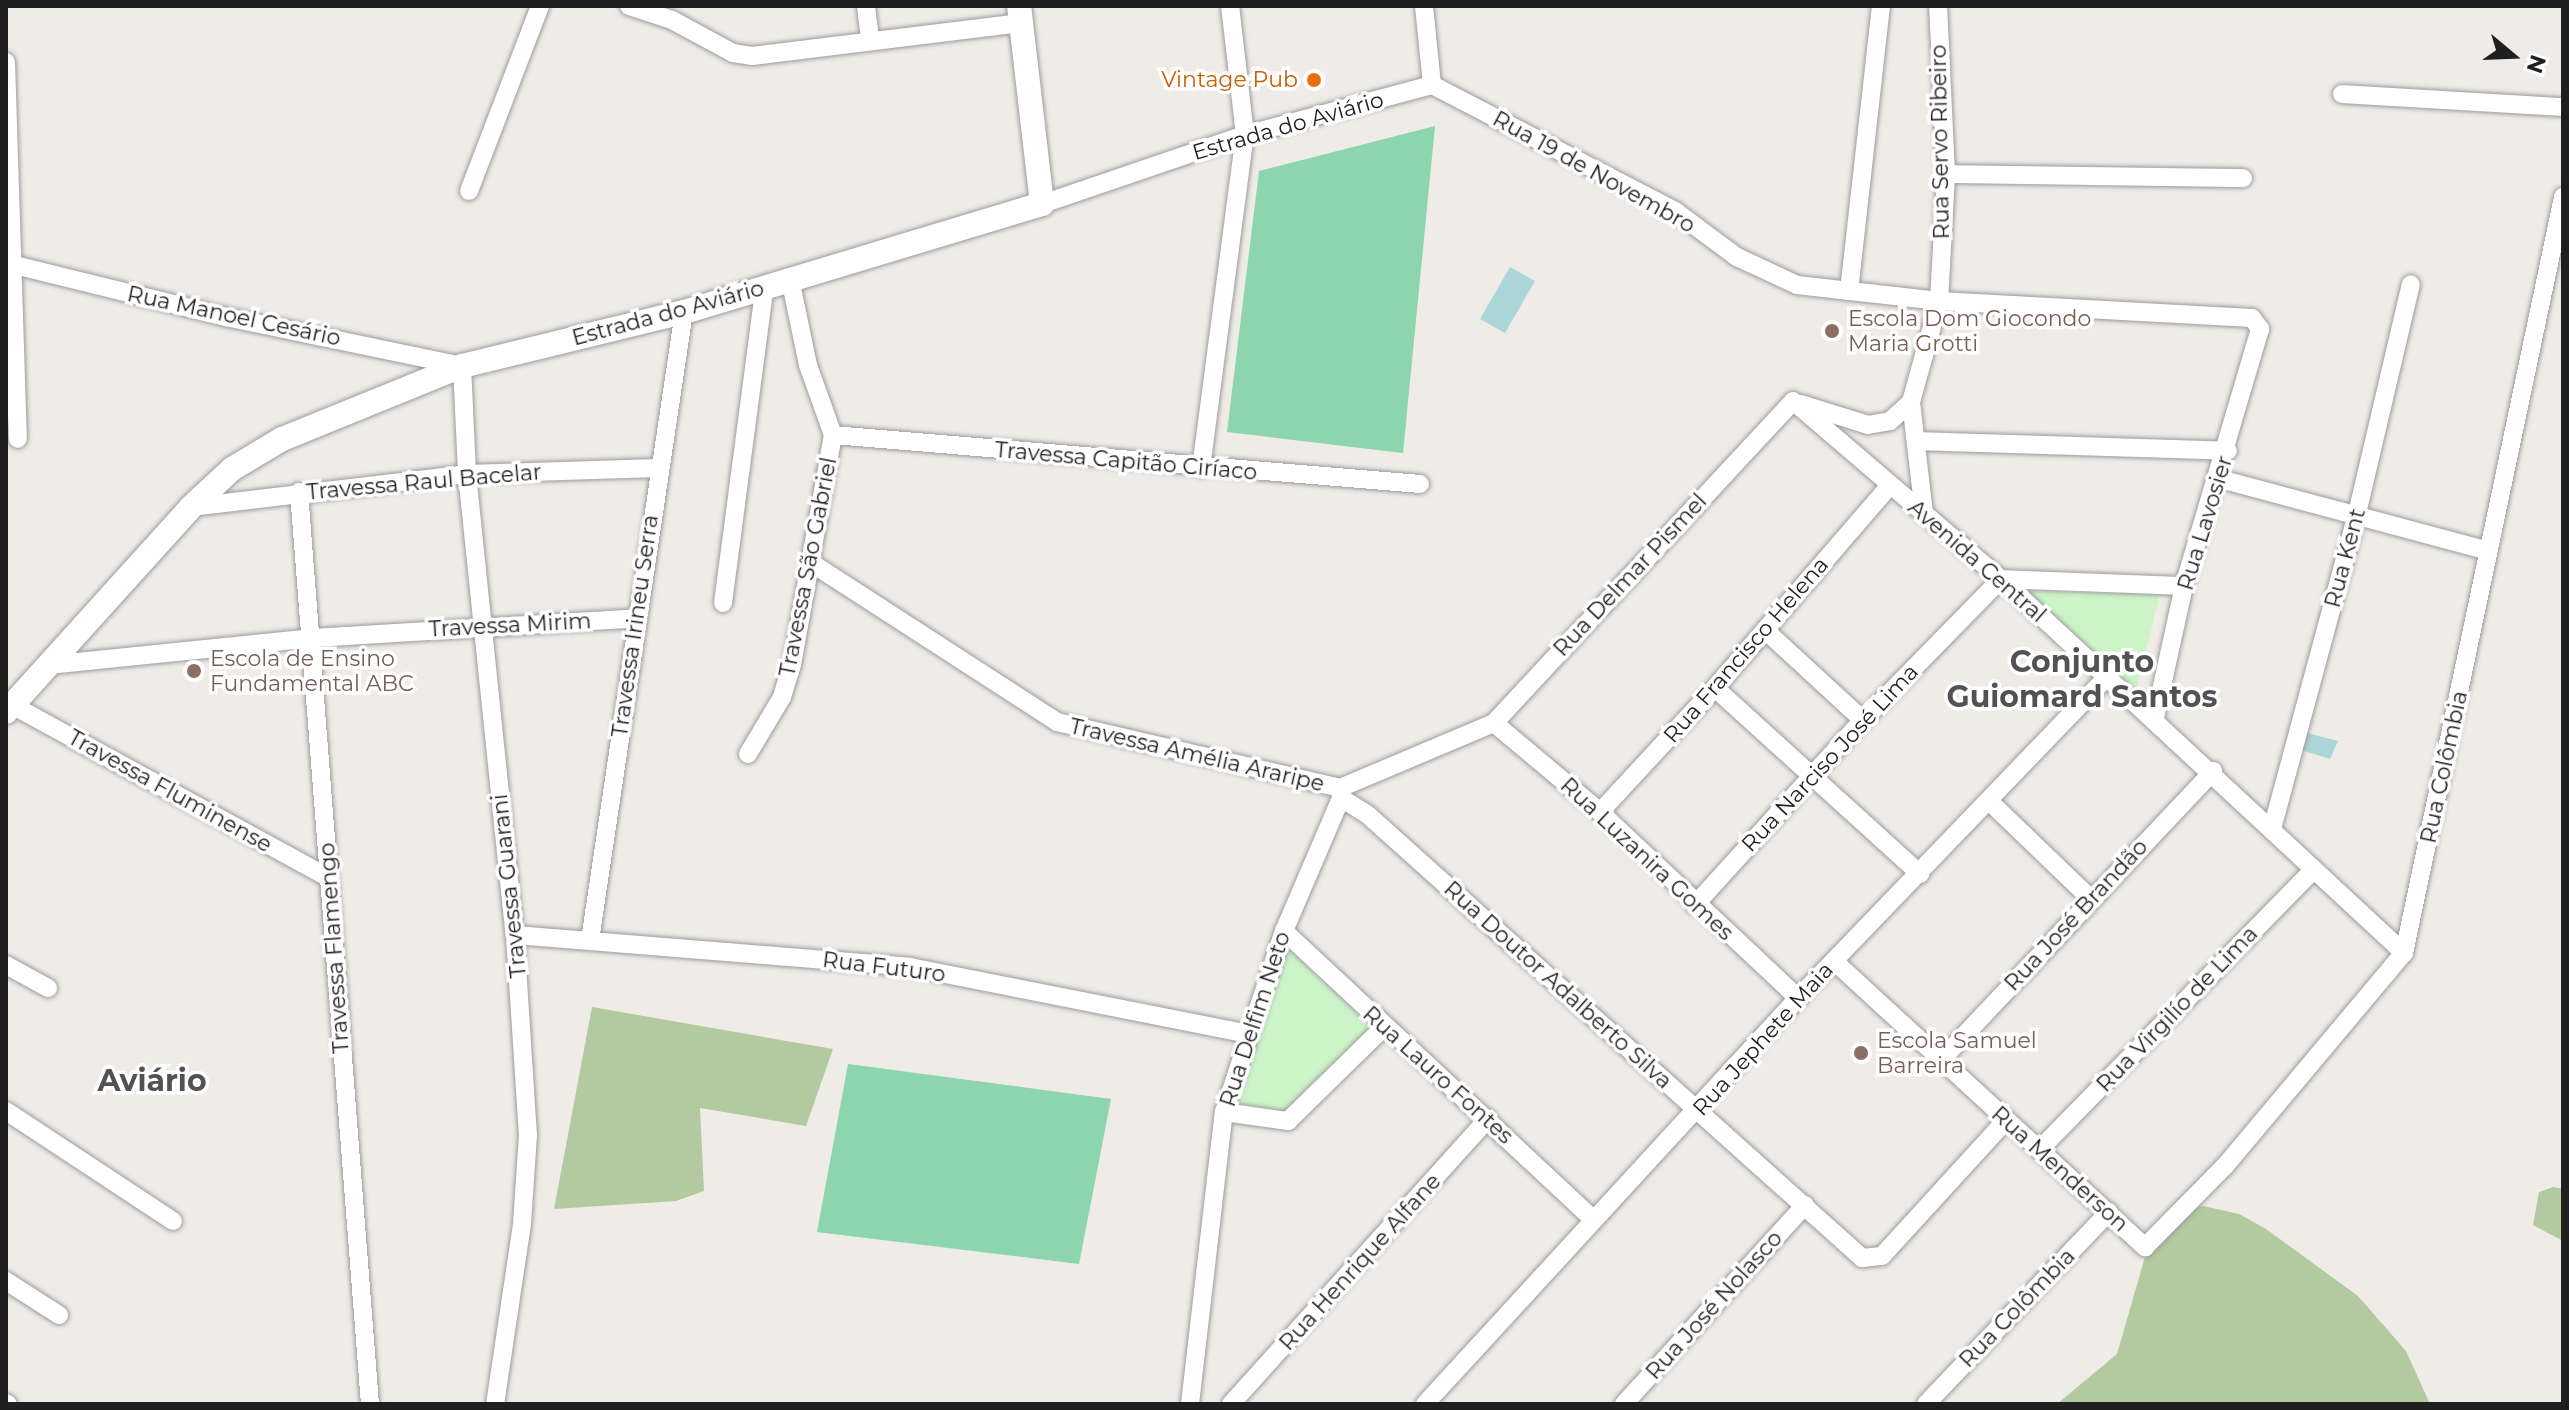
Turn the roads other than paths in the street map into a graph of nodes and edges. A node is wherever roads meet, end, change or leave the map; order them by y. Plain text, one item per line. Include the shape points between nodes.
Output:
1 (540, 6) edge
2 (629, 6) edge
3 (866, 6) edge
4 (1230, 6) edge
5 (1424, 6) edge
6 (1881, 6) edge
7 (1938, 6) edge
8 (675, 13) edge
9 (1020, 14) edge
10 (870, 41) junction
11 (6, 62) edge
12 (1432, 85) junction
13 (2342, 94) dead end
14 (2563, 107) edge
15 (1245, 135) junction
16 (1946, 174) junction
17 (2243, 178) dead end
18 (469, 191) dead end
19 (2563, 197) edge
20 (1042, 204) junction
21 (8, 263) edge
22 (790, 279) junction
23 (2411, 284) dead end
24 (765, 286) junction
25 (1849, 291) junction
26 (1939, 301) junction
27 (684, 312) junction
28 (2260, 329) joint
29 (462, 366) junction
30 (1793, 401) junction
31 (1911, 402) junction
32 (1868, 425) junction
33 (833, 435) junction
34 (18, 439) dead end
35 (1916, 441) junction
36 (2228, 451) junction
37 (1855, 454) junction
38 (658, 468) junction
39 (1201, 468) junction
40 (467, 474) junction
41 (2220, 479) junction
42 (1420, 484) dead end
43 (1890, 485) junction
44 (299, 492) junction
45 (191, 507) junction
46 (1924, 513) junction
47 (2356, 518) junction
48 (2489, 551) junction
49 (813, 564) junction
50 (2001, 579) junction
51 (2184, 586) junction
52 (723, 603) dead end
53 (637, 618) junction
54 (480, 625) junction
55 (1765, 630) junction
56 (314, 638) junction
57 (48, 665) junction
58 (2106, 678) junction
59 (1715, 688) junction
60 (9, 708) edge
61 (2155, 718) junction
62 (1863, 720) junction
63 (1494, 723) junction
64 (748, 754) dead end
65 (2213, 771) junction
66 (1810, 777) junction
67 (1341, 793) junction
68 (1989, 801) junction
69 (1600, 812) junction
70 (2272, 829) junction
71 (2313, 870) junction
72 (1920, 874) junction
73 (328, 877) junction
74 (2091, 899) junction
75 (1695, 905) junction
76 (1284, 931) junction
77 (515, 935) junction
78 (590, 940) junction
79 (2404, 953) junction
80 (1834, 961) junction
81 (6, 965) edge
82 (48, 988) dead end
83 (1798, 998) junction
84 (1384, 1027) junction
85 (1249, 1034) junction
86 (1941, 1060) junction
87 (1699, 1110) junction
88 (6, 1111) edge
89 (1224, 1112) junction
90 (1488, 1119) junction
91 (2006, 1120) junction
92 (2040, 1149) junction
93 (1805, 1205) junction
94 (2109, 1212) junction
95 (1593, 1219) junction
96 (173, 1221) dead end
97 (2145, 1247) joint
98 (6, 1281) edge
99 (59, 1315) dead end
100 (370, 1404) edge
101 (497, 1404) edge
102 (1190, 1404) edge
103 (1231, 1404) edge
104 (1425, 1404) edge
105 (1624, 1404) edge
106 (1926, 1404) edge

1 - 18 street
2 - 8 street
3 - 10 street
4 - 15 street
5 - 12 street
6 - 25 street
7 - 16 street, Rua Servo Ribeiro
8 - 10 street via 733,53 752,56
9 - 10 street
9 - 20 street
11 - 21 street
12 - 15 street, Estrada do Aviário
12 - 25 street, Rua 19 de Novembro via 1675,211 1763,272 1797,285
13 - 14 street
15 - 20 street, Estrada do Aviário
15 - 39 street
16 - 17 street
16 - 26 street, Rua Servo Ribeiro
19 - 48 street, Rua Colômbia
20 - 22 street, Estrada do Aviário
21 - 29 street, Rua Manoel Cesário via 226,317
21 - 34 street
22 - 24 street, Estrada do Aviário
22 - 33 street, Travessa São Gabriel via 808,365
23 - 47 street, Rua Kent
24 - 27 street, Estrada do Aviário
24 - 52 street
25 - 26 street, Rua 19 de Novembro
26 - 28 street, Rua 19 de Novembro via 2244,315
26 - 31 street, Rua Servo Ribeiro
27 - 29 street, Estrada do Aviário
27 - 38 street, Travessa Irineu Serra
28 - 36 street, Rua Lavosier
29 - 40 street, Travessa Guarani
29 - 45 street, Estrada do Aviário via 256,452
30 - 32 street
30 - 37 street, Avenida Central
30 - 63 street, Rua Delmar Pismel
31 - 32 street via 1890,421
31 - 35 street, Rua Servo Ribeiro
32 - 37 street
33 - 39 street, Travessa Capitão Ciríaco
33 - 49 street, Travessa São Gabriel
35 - 36 street
35 - 46 street, Rua Servo Ribeiro
36 - 41 street, Rua Lavosier
37 - 43 street, Avenida Central
38 - 40 street, Travessa Raul Bacelar
38 - 53 street, Travessa Irineu Serra
39 - 42 street, Travessa Capitão Ciríaco
40 - 44 street, Travessa Raul Bacelar
40 - 54 street, Travessa Guarani
41 - 47 street
41 - 51 street, Rua Lavosier
43 - 46 street, Avenida Central
43 - 55 street, Rua Francisco Helena
44 - 45 street, Travessa Raul Bacelar
44 - 56 street, Travessa Flamengo
45 - 57 street, Estrada do Aviário
46 - 50 street, Avenida Central
47 - 48 street
47 - 70 street, Rua Kent
48 - 79 street, Rua Colômbia
49 - 64 street, Travessa São Gabriel via 782,697
49 - 67 street, Travessa Amélia Araripe via 1057,722
50 - 51 street
50 - 58 street, Avenida Central
50 - 62 street, Rua Narciso José Lima
51 - 61 street, Rua Lavosier
53 - 54 street, Travessa Mirim
53 - 78 street, Travessa Irineu Serra
54 - 56 street, Travessa Mirim
54 - 77 street, Travessa Guarani
55 - 59 street, Rua Francisco Helena
55 - 62 street
56 - 57 street, Travessa Mirim
56 - 73 street, Travessa Flamengo
57 - 60 street, Estrada do Aviário
58 - 61 street, Avenida Central
58 - 68 street, Rua Jephete Maia
59 - 66 street
59 - 69 street, Rua Francisco Helena
60 - 73 street, Travessa Fluminense
61 - 65 street, Avenida Central
62 - 66 street, Rua Narciso José Lima
63 - 67 street, Rua Delmar Pismel
63 - 69 street, Rua Luzanira Gomes
65 - 70 street, Avenida Central
65 - 74 street, Rua José Brandão
66 - 72 street
66 - 75 street, Rua Narciso José Lima
67 - 76 street, Rua Delfim Neto
67 - 87 street, Rua Doutor Adalberto Silva
68 - 72 street, Rua Jephete Maia
68 - 74 street
69 - 75 street, Rua Luzanira Gomes
70 - 71 street, Avenida Central
71 - 79 street, Avenida Central
71 - 92 street, Rua Virgilío de Lima
72 - 80 street, Rua Jephete Maia
73 - 100 street, Travessa Flamengo
74 - 86 street, Rua José Brandão
75 - 83 street, Rua Luzanira Gomes
76 - 84 street, Rua Lauro Fontes
76 - 85 street, Rua Delfim Neto
77 - 78 street, Rua Futuro
77 - 101 street, Travessa Guarani via 528,1177
78 - 85 street, Rua Futuro via 910,967
79 - 97 street, Rua Colômbia via 2225,1166
80 - 83 street, Rua Jephete Maia
80 - 86 street, Rua Menderson
81 - 82 street
83 - 87 street, Rua Jephete Maia
84 - 89 street via 1288,1121
84 - 90 street, Rua Lauro Fontes
85 - 89 street, Rua Delfim Neto
86 - 91 street, Rua Menderson
87 - 93 street, Rua Doutor Adalberto Silva
87 - 95 street, Rua Jephete Maia
88 - 96 street
89 - 102 street, Rua Delfim Neto
90 - 95 street, Rua Lauro Fontes
90 - 103 street, Rua Henrique Alfane
91 - 92 street, Rua Menderson
91 - 93 street, Rua Doutor Adalberto Silva via 1882,1256 1859,1256
92 - 94 street, Rua Menderson
93 - 105 street, Rua José Nolasco
94 - 97 street, Rua Menderson
94 - 106 street, Rua Colômbia
95 - 104 street, Rua Jephete Maia
98 - 99 street

